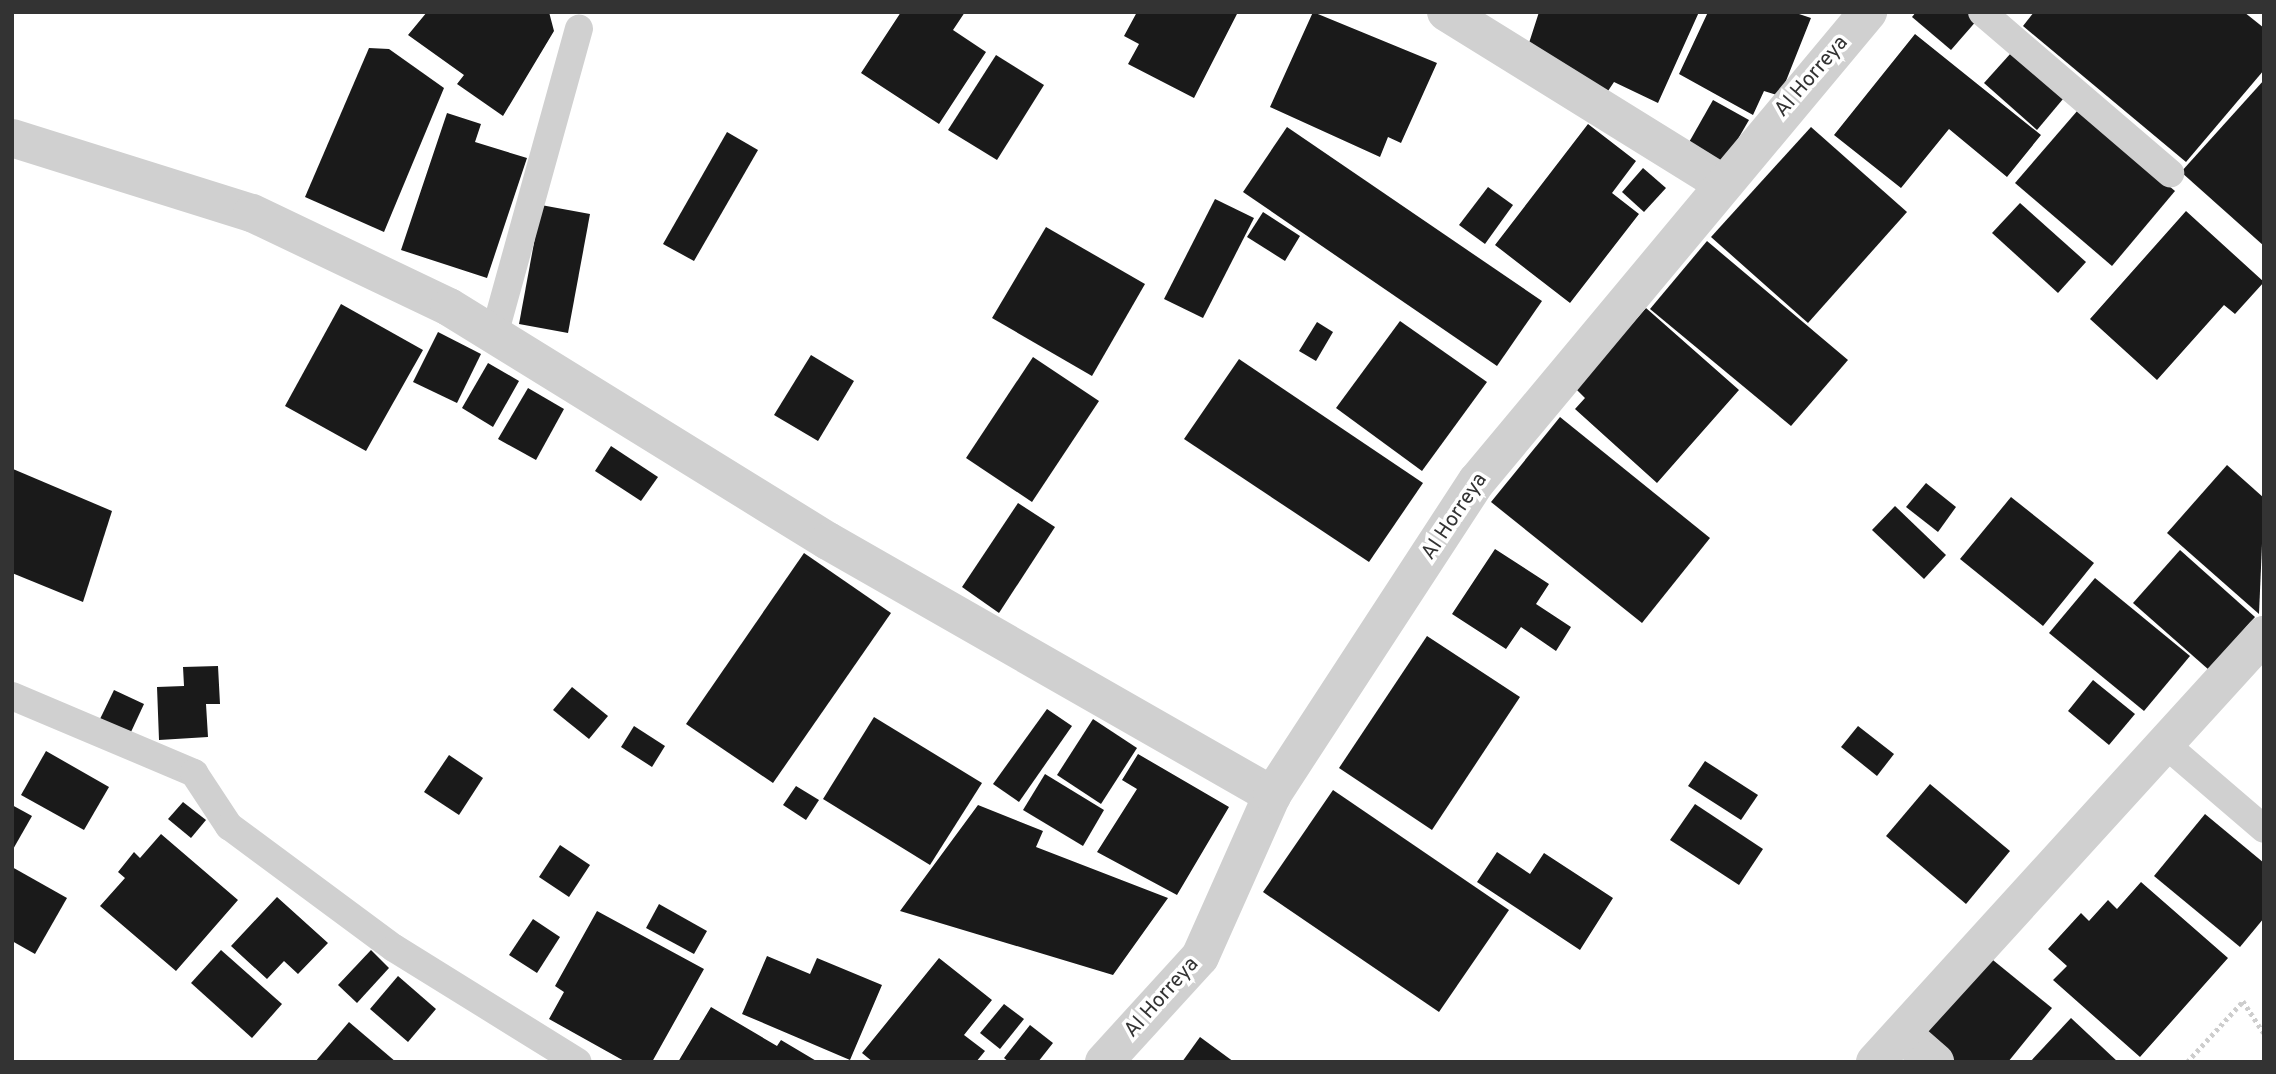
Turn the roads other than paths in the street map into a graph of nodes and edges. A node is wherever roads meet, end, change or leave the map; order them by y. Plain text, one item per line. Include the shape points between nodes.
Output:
1 (1446, 12) edge
2 (1868, 12) edge
3 (1982, 12) edge
4 (579, 29) dead end
5 (12, 138) edge
6 (2170, 173) dead end
7 (1722, 183) junction
8 (494, 335) junction
9 (2264, 635) edge
10 (12, 696) edge
11 (2165, 744) junction
12 (1272, 795) junction
13 (2264, 829) edge
14 (1903, 1034) junction
15 (578, 1062) edge
16 (1104, 1062) edge
17 (1875, 1062) edge
18 (1935, 1062) edge

1 - 7 street
2 - 7 street, Al Horreya
3 - 6 lane
4 - 8 lane
5 - 8 street via 251,213
7 - 12 street, Al Horreya via 1477,481
8 - 12 street via 828,541
9 - 11 street
10 - 15 lane via 194,773 229,826 394,948
11 - 13 lane
11 - 14 street
12 - 16 street, Al Horreya via 1200,957
14 - 17 street
14 - 18 street

